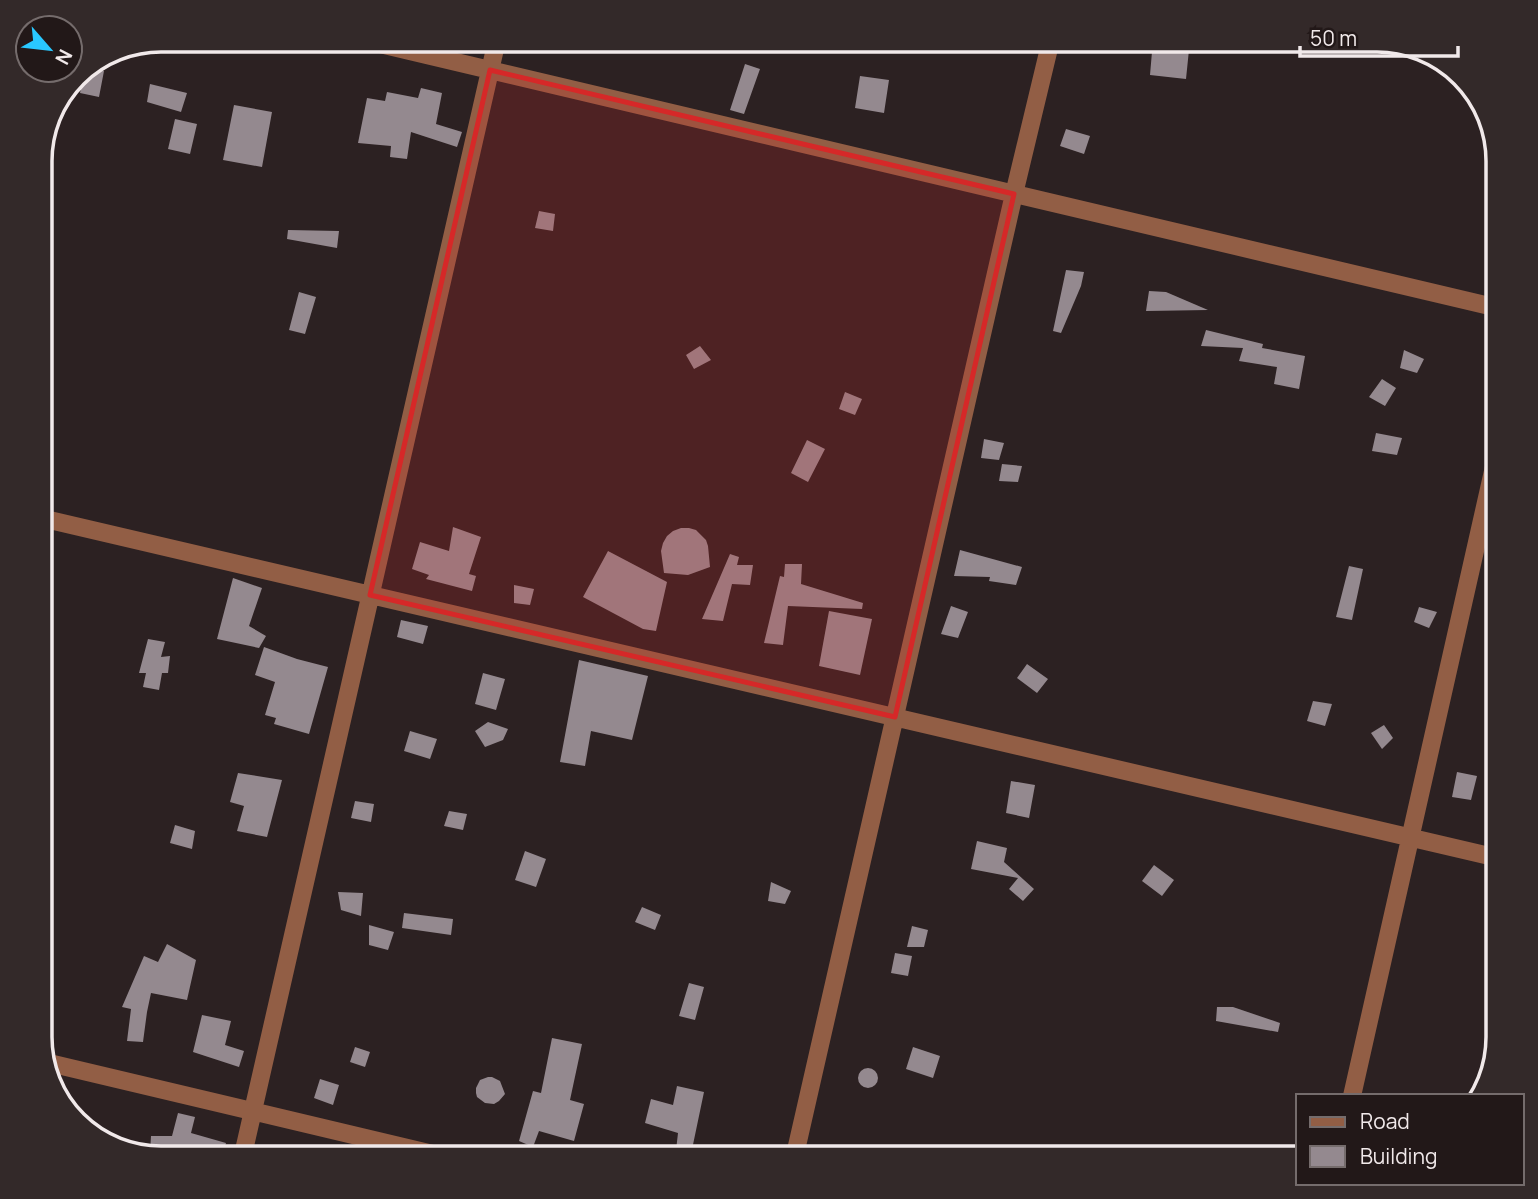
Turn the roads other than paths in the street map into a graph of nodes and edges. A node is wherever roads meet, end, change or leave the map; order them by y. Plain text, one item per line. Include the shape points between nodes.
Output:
1 (414, 52) edge
2 (494, 52) edge
3 (1048, 52) edge
4 (490, 70) junction
5 (1014, 194) junction
6 (1486, 305) edge
7 (1486, 502) edge
8 (53, 521) edge
9 (370, 595) junction
10 (895, 717) junction
11 (1410, 837) junction
12 (1486, 855) edge
13 (56, 1065) edge
14 (1352, 1094) edge
15 (253, 1111) junction
16 (245, 1146) edge
17 (400, 1146) edge
18 (797, 1146) edge

1 - 4 street
2 - 4 street
3 - 5 street
4 - 5 street
4 - 9 street
5 - 6 street
5 - 10 street
7 - 11 street
8 - 9 street
9 - 10 street
9 - 15 street
10 - 11 street
10 - 18 street
11 - 12 street
11 - 14 street
13 - 15 street
15 - 16 street
15 - 17 street

